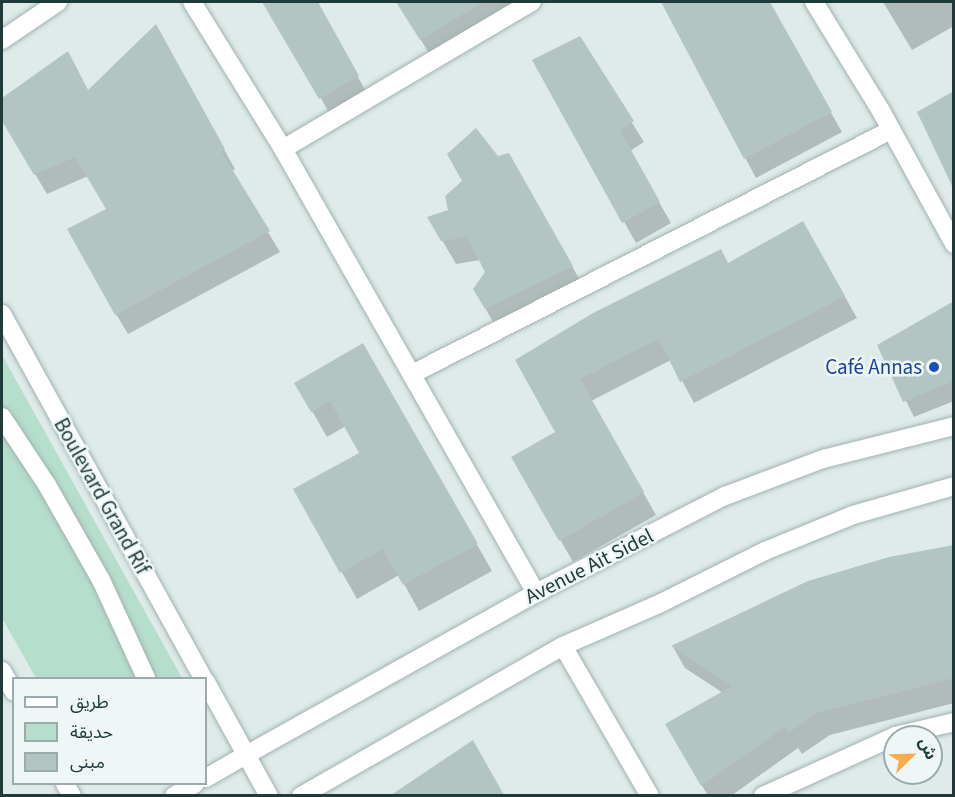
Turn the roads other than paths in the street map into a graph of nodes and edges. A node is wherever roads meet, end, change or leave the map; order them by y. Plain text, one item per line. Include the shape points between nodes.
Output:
1 (58, 2) edge
2 (192, 2) edge
3 (532, 2) edge
4 (814, 2) edge
5 (2, 40) edge
6 (891, 130) junction
7 (283, 149) junction
8 (954, 244) edge
9 (2, 314) edge
10 (412, 374) junction
11 (2, 417) edge
12 (954, 426) edge
13 (954, 486) edge
14 (536, 593) junction
15 (562, 646) junction
16 (2, 671) edge
17 (146, 677) edge
18 (202, 677) edge
19 (207, 685) edge
20 (12, 689) edge
21 (954, 722) edge
22 (246, 755) junction
23 (207, 776) edge
24 (269, 795) edge
25 (301, 795) edge
26 (650, 795) edge
27 (763, 795) edge

1 - 5 street
2 - 7 street
3 - 7 street
4 - 6 street
6 - 8 street
6 - 10 street
7 - 10 street
9 - 18 street, Boulevard Grand Rif
10 - 14 street
11 - 17 street via 47,485 101,580
12 - 14 street, Avenue Ait Sidel via 823,459 725,496
13 - 15 street via 853,515 765,551
14 - 22 street, Avenue Ait Sidel
15 - 25 street
15 - 26 street
16 - 20 street
19 - 22 street, Boulevard Grand Rif
21 - 27 street via 885,740
22 - 23 street, Avenue Ait Sidel
22 - 24 street, Boulevard Grand Rif

